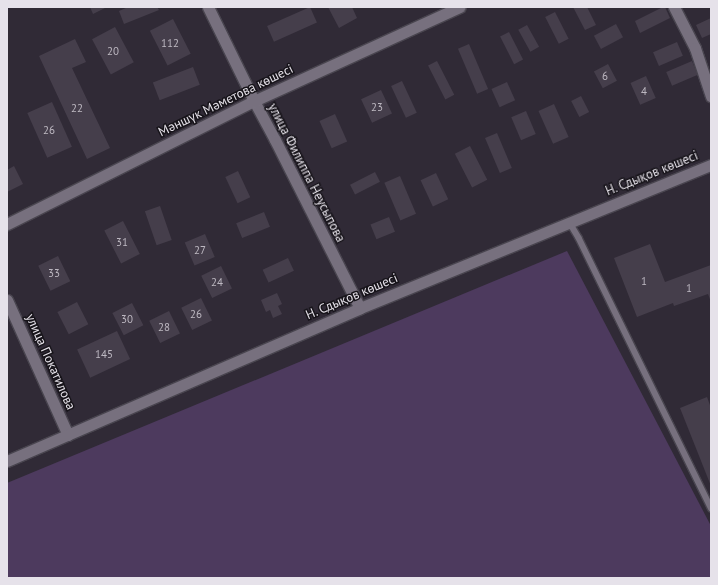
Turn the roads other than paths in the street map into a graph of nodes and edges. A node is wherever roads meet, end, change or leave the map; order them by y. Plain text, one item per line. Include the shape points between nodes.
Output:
1 (208, 7) edge
2 (459, 7) edge
3 (674, 7) edge
4 (711, 96) edge
5 (254, 102) junction
6 (711, 165) edge
7 (570, 223) junction
8 (7, 224) edge
9 (7, 300) edge
10 (360, 308) junction
11 (68, 435) junction
12 (7, 461) edge
13 (711, 508) edge

1 - 5 street, улица Филиппа Неусыпова
2 - 5 street, Мәншүк Мәметова көшесі
3 - 4 street via 695,48
5 - 8 street, Мәншүк Мәметова көшесі
5 - 10 street, улица Филиппа Неусыпова
6 - 7 street, Н. Сдықов көшесі
7 - 10 street, Н. Сдықов көшесі
7 - 13 lane
9 - 11 street, улица Покатилова
10 - 11 street, Н. Сдықов көшесі
11 - 12 street, Н. Сдықов көшесі

